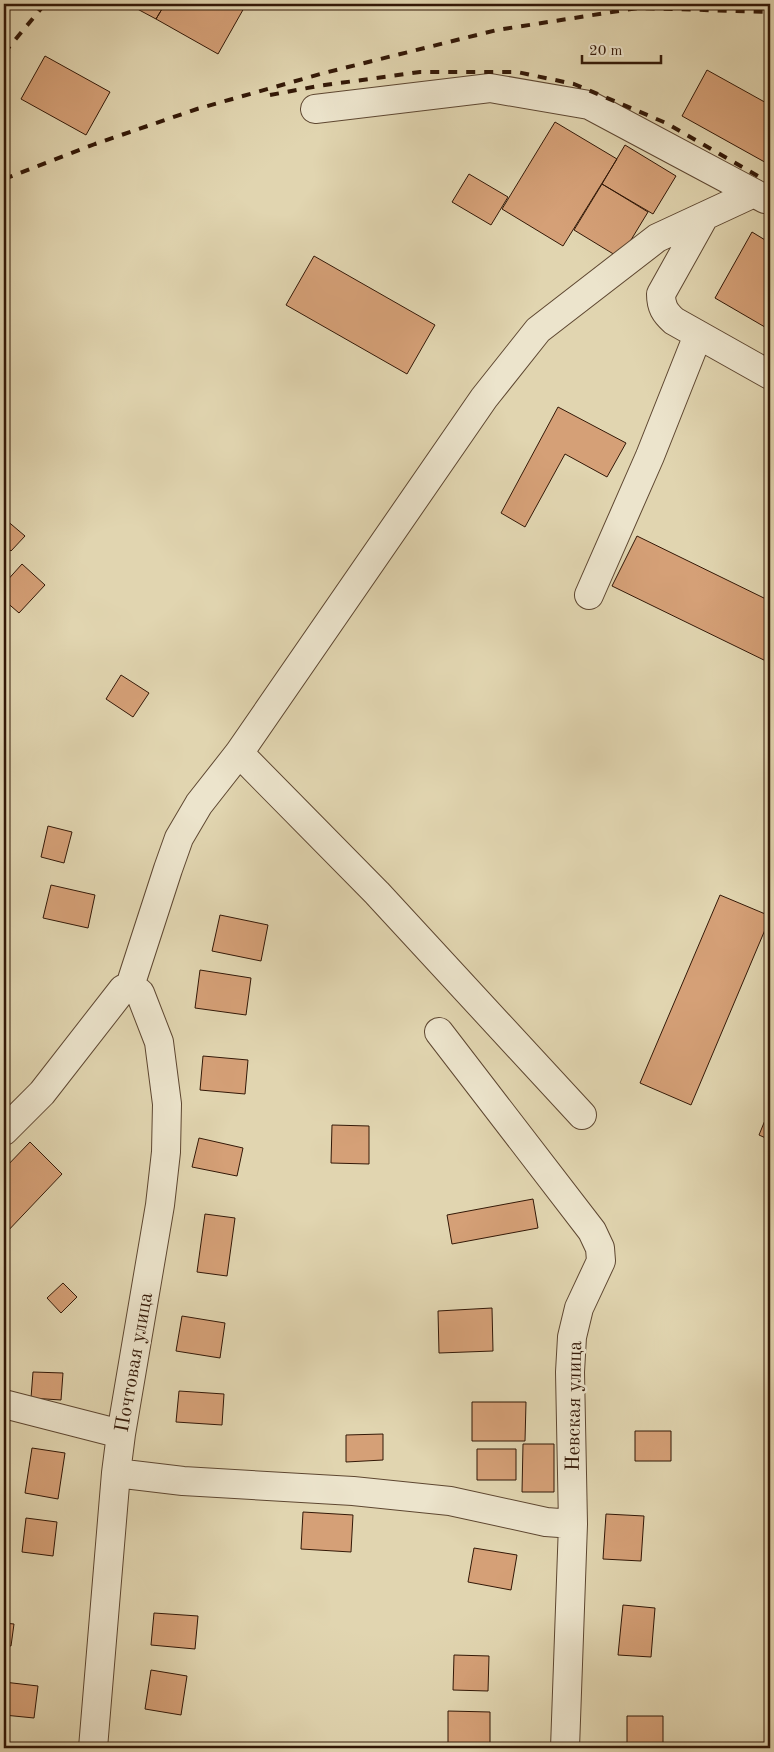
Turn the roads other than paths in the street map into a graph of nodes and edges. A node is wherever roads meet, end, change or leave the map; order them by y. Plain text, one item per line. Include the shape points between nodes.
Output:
1 (314, 109) dead end
2 (762, 198) edge
3 (704, 217) junction
4 (698, 335) junction
5 (770, 376) edge
6 (589, 595) dead end
7 (239, 753) junction
8 (130, 986) junction
9 (439, 1032) dead end
10 (582, 1115) dead end
11 (4, 1131) edge
12 (4, 1404) edge
13 (121, 1434) junction
14 (116, 1473) junction
15 (573, 1524) junction
16 (93, 1748) edge
17 (565, 1748) edge

1 - 2 street via 490,88 589,105
2 - 3 street
3 - 4 street via 661,294 665,313
3 - 7 street via 657,238 538,330 484,398
4 - 5 street
4 - 6 street via 650,456
7 - 8 street via 198,804 179,838
7 - 10 street via 377,893
8 - 11 street via 123,989 42,1093
8 - 13 street, Почтовая улица via 140,993 159,1042 167,1114 160,1205
9 - 15 street, Невская улица via 592,1231 600,1248 601,1261 579,1308 572,1337
12 - 13 street
13 - 14 street, Почтовая улица
14 - 15 street via 450,1501 546,1522
14 - 16 street, Почтовая улица
15 - 17 street, Невская улица

